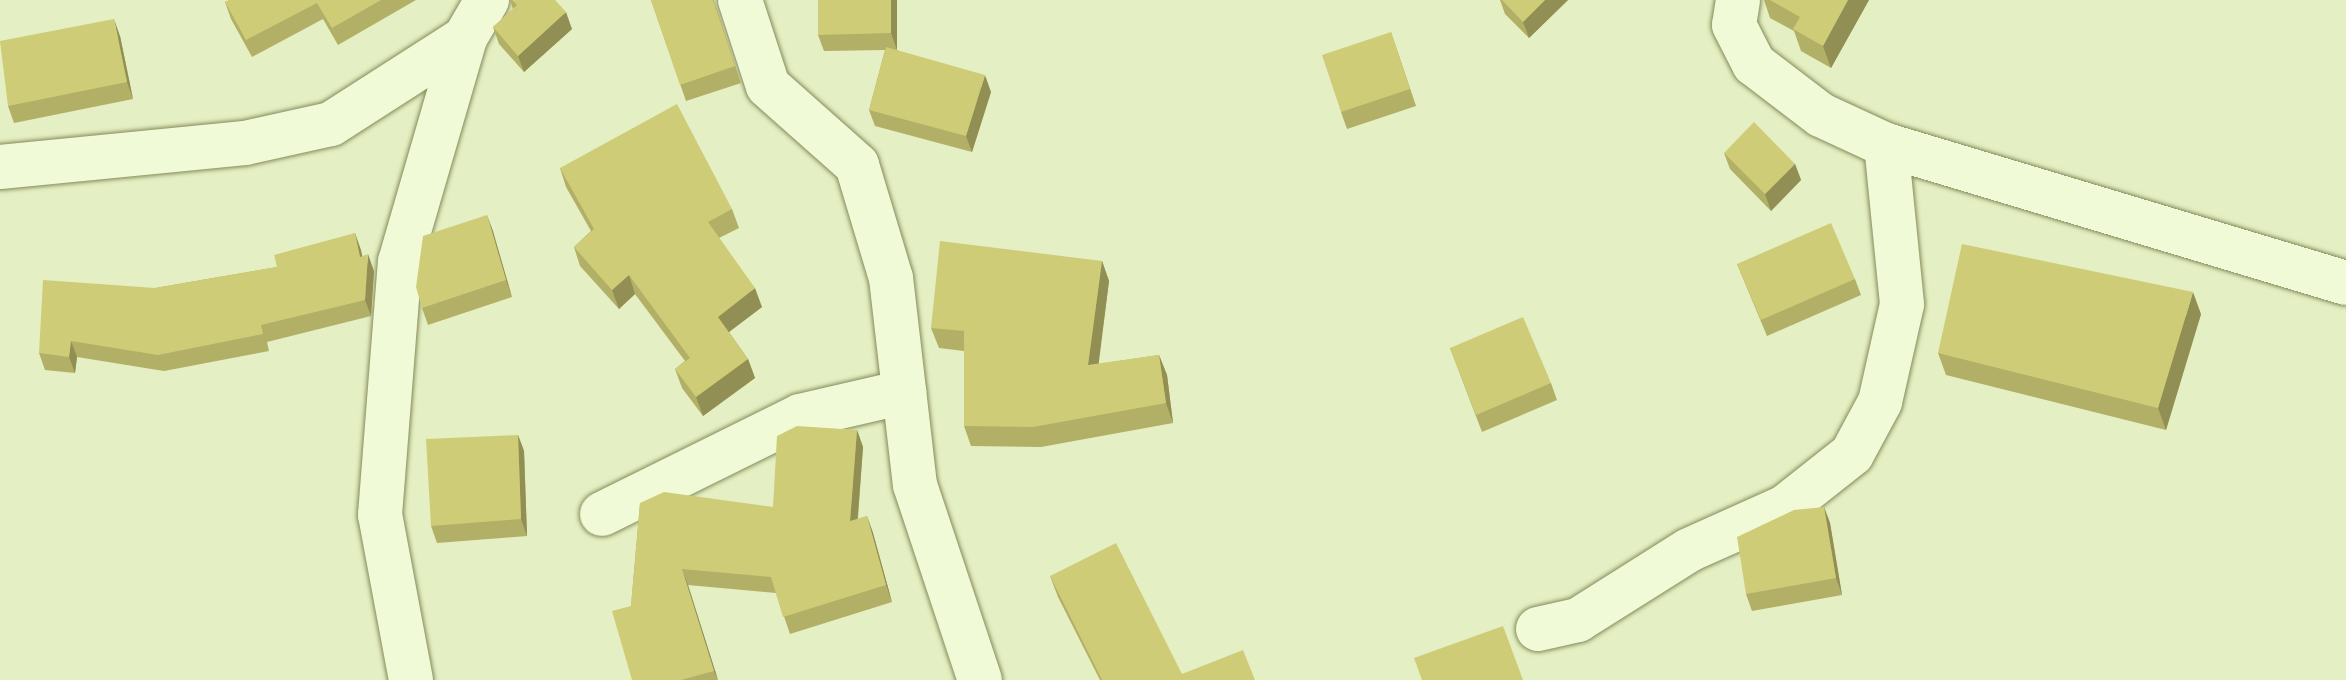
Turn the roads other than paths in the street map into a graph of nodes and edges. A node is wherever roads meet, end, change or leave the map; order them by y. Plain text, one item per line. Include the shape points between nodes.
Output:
1 (487, 0) edge
2 (740, 0) edge
3 (1738, 0) edge
4 (465, 38) junction
5 (1886, 145) junction
6 (0, 167) edge
7 (2346, 283) edge
8 (904, 392) junction
9 (602, 514) dead end
10 (1538, 629) dead end
11 (411, 680) edge
12 (980, 680) edge

1 - 4 street
2 - 8 street via 768,86 857,165 891,278
3 - 5 street via 1734,25 1754,64 1821,115
4 - 6 street via 331,124 245,143
4 - 11 street via 400,262 380,515
5 - 7 street
5 - 10 street via 1902,304 1880,402 1852,454 1785,507 1689,550 1578,620
8 - 9 street via 800,416
8 - 12 street via 915,485

